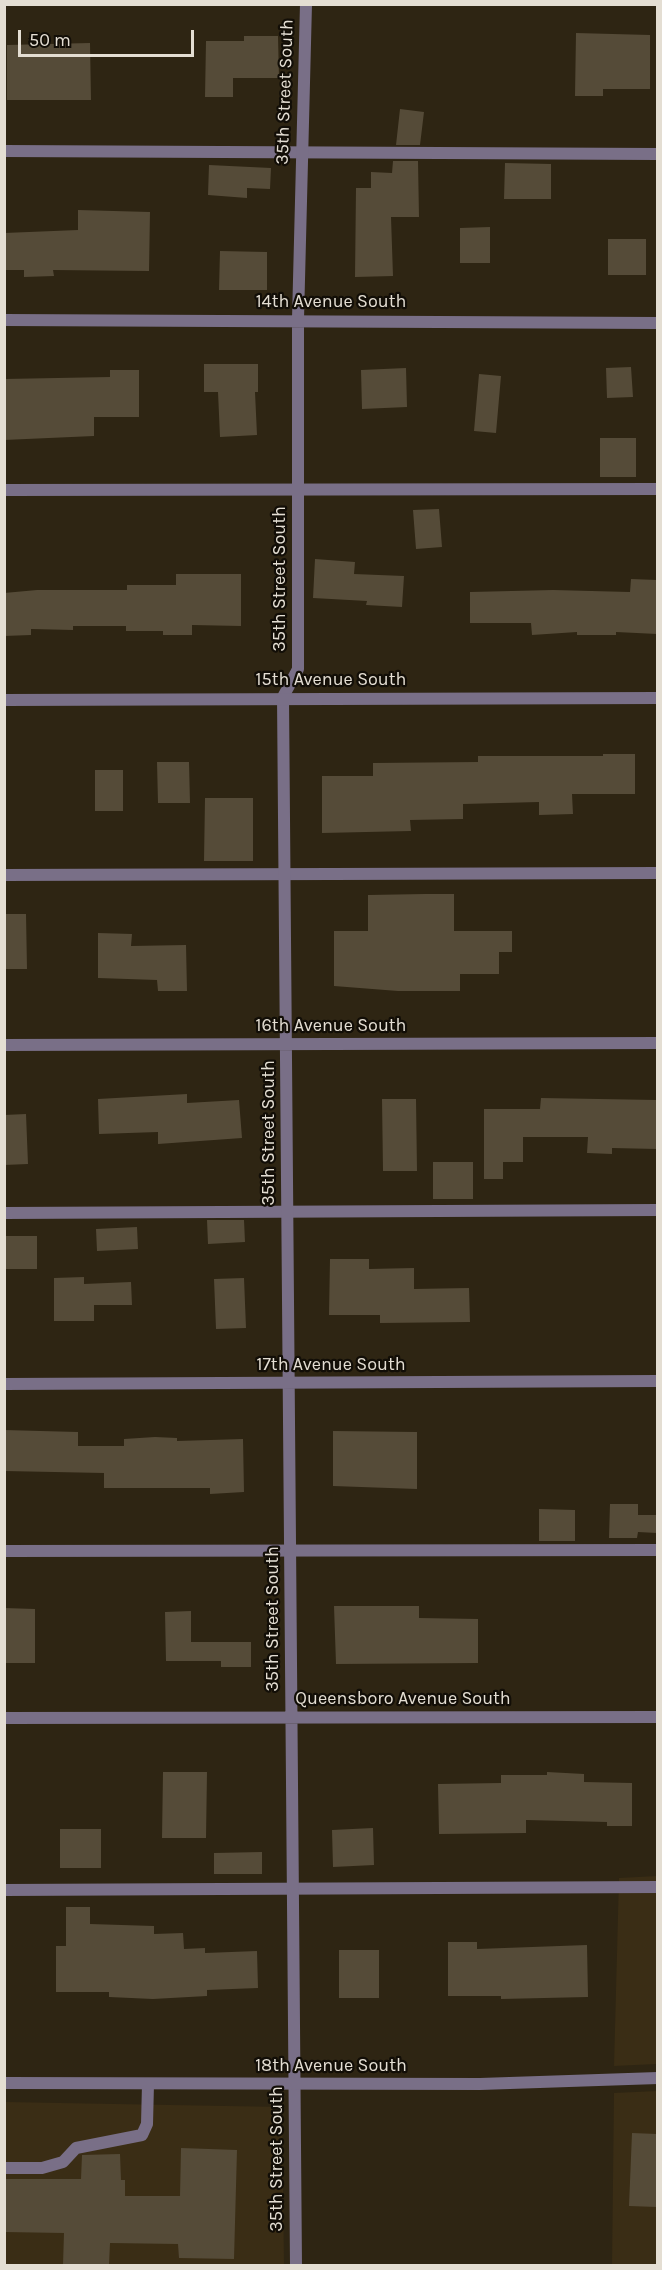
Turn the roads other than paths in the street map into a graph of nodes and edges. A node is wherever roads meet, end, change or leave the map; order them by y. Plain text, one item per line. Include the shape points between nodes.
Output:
1 (306, 4) edge
2 (4, 150) edge
3 (302, 153) junction
4 (657, 154) edge
5 (298, 319) junction
6 (4, 320) edge
7 (657, 323) edge
8 (657, 489) edge
9 (4, 490) edge
10 (298, 490) junction
11 (283, 697) junction
12 (657, 698) edge
13 (4, 700) edge
14 (657, 873) edge
15 (284, 874) junction
16 (4, 875) edge
17 (657, 1043) edge
18 (286, 1044) junction
19 (4, 1045) edge
20 (657, 1210) edge
21 (287, 1212) junction
22 (4, 1213) edge
23 (657, 1381) edge
24 (289, 1383) junction
25 (4, 1384) edge
26 (657, 1550) edge
27 (4, 1551) edge
28 (290, 1551) junction
29 (291, 1717) junction
30 (657, 1717) edge
31 (4, 1719) edge
32 (657, 1887) edge
33 (293, 1889) junction
34 (4, 1890) edge
35 (657, 2078) edge
36 (4, 2083) edge
37 (294, 2083) junction
38 (148, 2084) junction
39 (4, 2168) edge
40 (296, 2265) edge

1 - 3 street, 35th Street South
2 - 3 street
3 - 4 street
3 - 5 street, 35th Street South
5 - 6 street, 14th Avenue South
5 - 7 street, 14th Avenue South
5 - 10 street, 35th Street South
8 - 10 street
9 - 10 street
10 - 11 street, 35th Street South via 298,669
11 - 12 street, 15th Avenue South
11 - 13 street, 15th Avenue South
11 - 15 street, 35th Street South
14 - 15 street
15 - 16 street
15 - 18 street, 35th Street South
17 - 18 street, 16th Avenue South
18 - 19 street, 16th Avenue South
18 - 21 street, 35th Street South
20 - 21 street
21 - 22 street
21 - 24 street, 35th Street South
23 - 24 street, 17th Avenue South
24 - 25 street, 17th Avenue South
24 - 28 street, 35th Street South
26 - 28 street
27 - 28 street
28 - 29 street, 35th Street South
29 - 30 street, Queensboro Avenue South
29 - 31 street, Queensboro Avenue South
29 - 33 street, 35th Street South
32 - 33 street
33 - 34 street
33 - 37 street, 35th Street South
35 - 37 street, 18th Avenue South via 480,2084
36 - 38 street, 18th Avenue South
37 - 38 street, 18th Avenue South
37 - 40 street, 35th Street South
38 - 39 street via 147,2124 142,2135 76,2148 63,2162 42,2168

